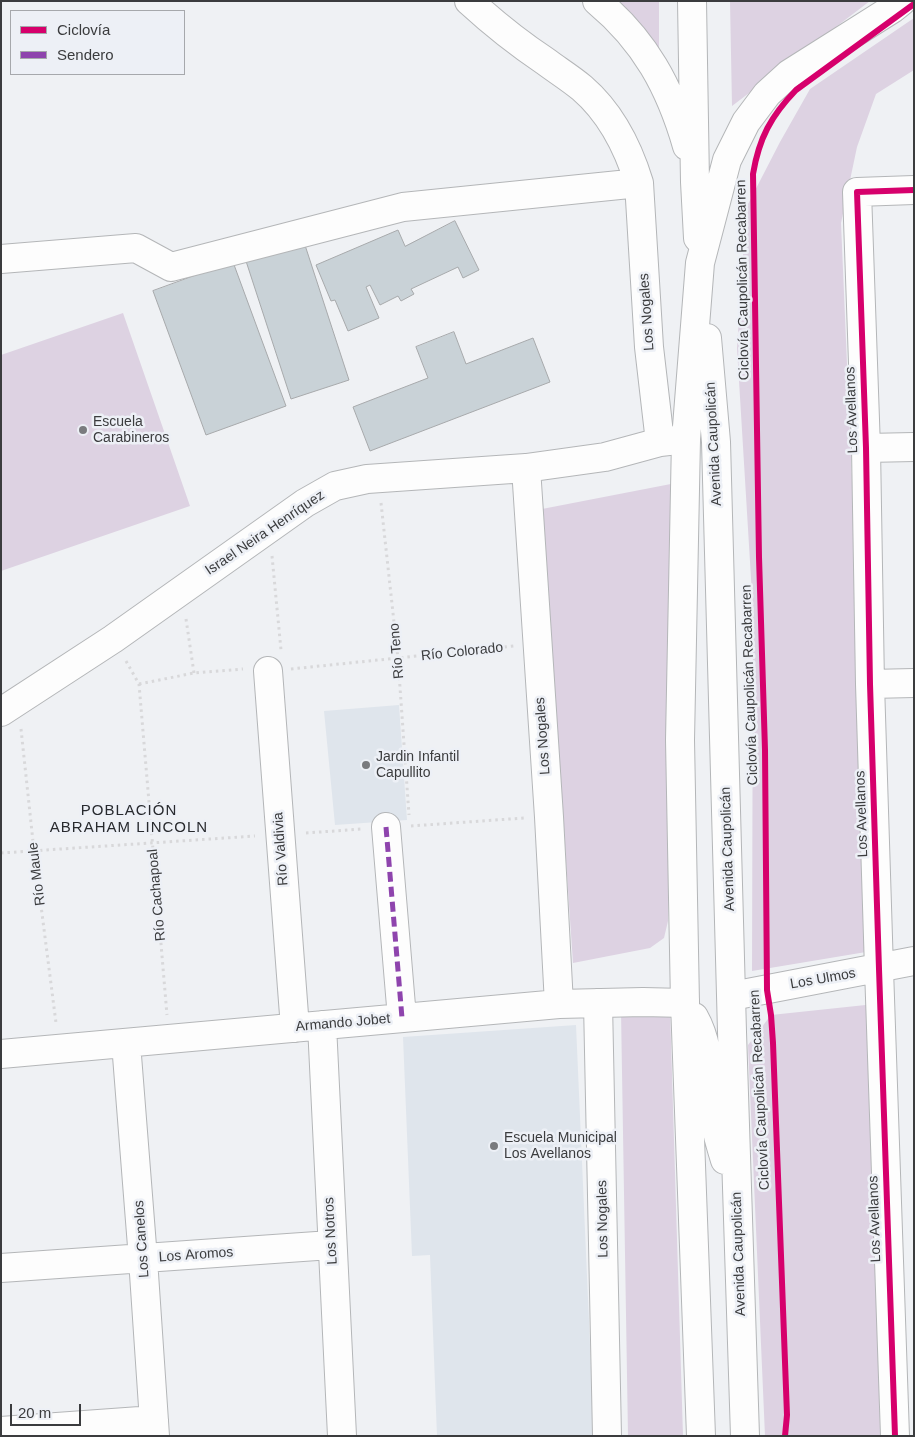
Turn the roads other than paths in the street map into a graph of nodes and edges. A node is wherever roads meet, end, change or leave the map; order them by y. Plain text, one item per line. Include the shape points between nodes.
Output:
1 (470, 1) edge
2 (597, 1) edge
3 (692, 1) edge
4 (902, 1) edge
5 (696, 182) junction
6 (639, 183) junction
7 (914, 190) edge
8 (1, 259) edge
9 (700, 263) junction
10 (673, 440) junction
11 (914, 447) edge
12 (866, 448) junction
13 (526, 468) junction
14 (276, 670) road end
15 (914, 683) edge
16 (870, 684) junction
17 (10, 706) edge
18 (397, 822) road end
19 (914, 961) edge
20 (879, 969) junction
21 (732, 996) junction
22 (598, 1003) junction
23 (685, 1003) junction
24 (559, 1004) junction
25 (402, 1018) junction
26 (322, 1025) junction
27 (295, 1028) junction
28 (126, 1043) junction
29 (1, 1054) edge
30 (738, 1204) junction
31 (331, 1245) junction
32 (143, 1259) junction
33 (1, 1268) edge
34 (154, 1428) edge
35 (1, 1431) edge
36 (342, 1436) edge
37 (607, 1436) edge
38 (701, 1436) edge
39 (745, 1436) edge
40 (896, 1436) edge

1 - 6 street, Los Nogales via 507,34 583,89 600,107 624,144
2 - 5 street via 631,32 660,76 682,129
3 - 5 street, Avenida Caupolicán
4 - 9 street via 789,74 766,94 746,122 727,160
5 - 9 street, Avenida Caupolicán
6 - 8 street via 403,207 171,267 136,248
6 - 10 street, Los Nogales via 649,347
7 - 12 street, Los Avellanos via 857,192
9 - 10 street, Avenida Caupolicán
9 - 21 street, Avenida Caupolicán via 716,442
10 - 13 street, Israel Neira Henríquez via 606,457
10 - 23 street, Avenida Caupolicán
11 - 12 street
12 - 16 street, Los Avellanos
13 - 17 street, Israel Neira Henríquez via 378,478 335,486 305,503 113,639
13 - 24 street, Los Nogales
14 - 27 street, Río Valdivia
15 - 16 street
16 - 20 street, Los Avellanos
18 - 25 street
19 - 20 street, Los Ulmos
20 - 21 street, Los Ulmos
20 - 40 street, Los Avellanos
21 - 30 street, Avenida Caupolicán
22 - 23 street, Armando Jobet
22 - 24 street, Armando Jobet
22 - 37 street, Los Nogales
23 - 30 street via 700,1028 709,1062 714,1113
23 - 38 street, Avenida Caupolicán
24 - 25 street, Armando Jobet
25 - 26 street, Armando Jobet
26 - 27 street, Armando Jobet
26 - 31 street, Los Notros
27 - 28 street, Armando Jobet
28 - 29 street, Armando Jobet
28 - 32 street, Los Canelos
30 - 39 street, Avenida Caupolicán
31 - 32 street, Los Aromos
31 - 36 street, Los Notros
32 - 33 street, Los Aromos
32 - 34 street, Los Canelos
34 - 35 street

